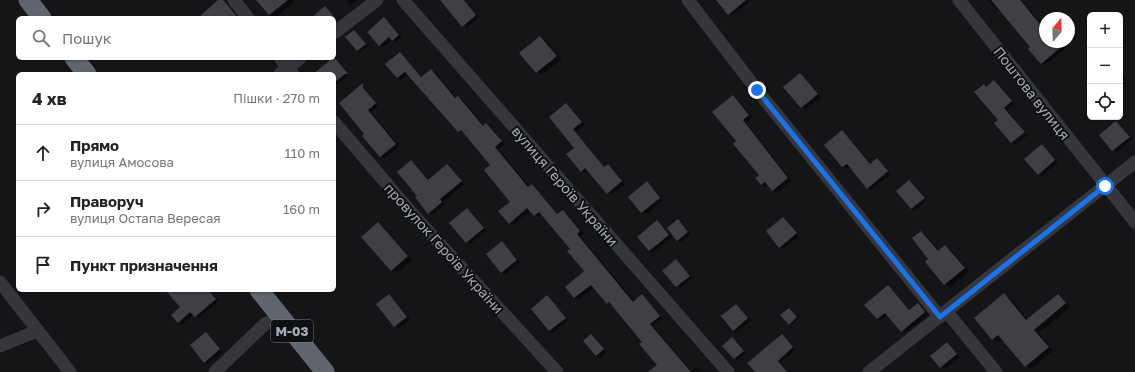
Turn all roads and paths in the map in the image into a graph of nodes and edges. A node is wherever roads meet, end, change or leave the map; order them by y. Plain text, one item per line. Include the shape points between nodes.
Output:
1 (28, 0) edge
2 (234, 0) edge
3 (377, 0) edge
4 (403, 0) edge
5 (688, 0) edge
6 (959, 0) edge
7 (40, 16) edge
8 (246, 16) edge
9 (336, 31) edge
10 (76, 60) edge
11 (297, 60) edge
12 (285, 68) edge
13 (85, 72) edge
14 (336, 124) edge
15 (1135, 162) edge
16 (1105, 186) junction
17 (1135, 222) edge
18 (0, 282) edge
19 (261, 292) edge
20 (943, 314) junction
21 (266, 323) dead end
22 (37, 331) junction
23 (0, 346) edge
24 (70, 372) edge
25 (215, 372) edge
26 (325, 372) edge
27 (557, 372) edge
28 (728, 372) edge
29 (868, 372) edge
30 (996, 372) edge

1 - 7 highway
2 - 8 street
3 - 9 street
4 - 28 street, вулиця Героїв України
5 - 20 street via 757,90
6 - 16 street, Поштова вулиця
10 - 13 highway
11 - 12 street
14 - 27 street, провулок Героїв України via 416,218
15 - 16 street
16 - 17 street, Поштова вулиця
16 - 20 street
18 - 22 street
19 - 26 highway, М-03
20 - 29 street
20 - 30 street
21 - 25 street
22 - 23 street
22 - 24 street

